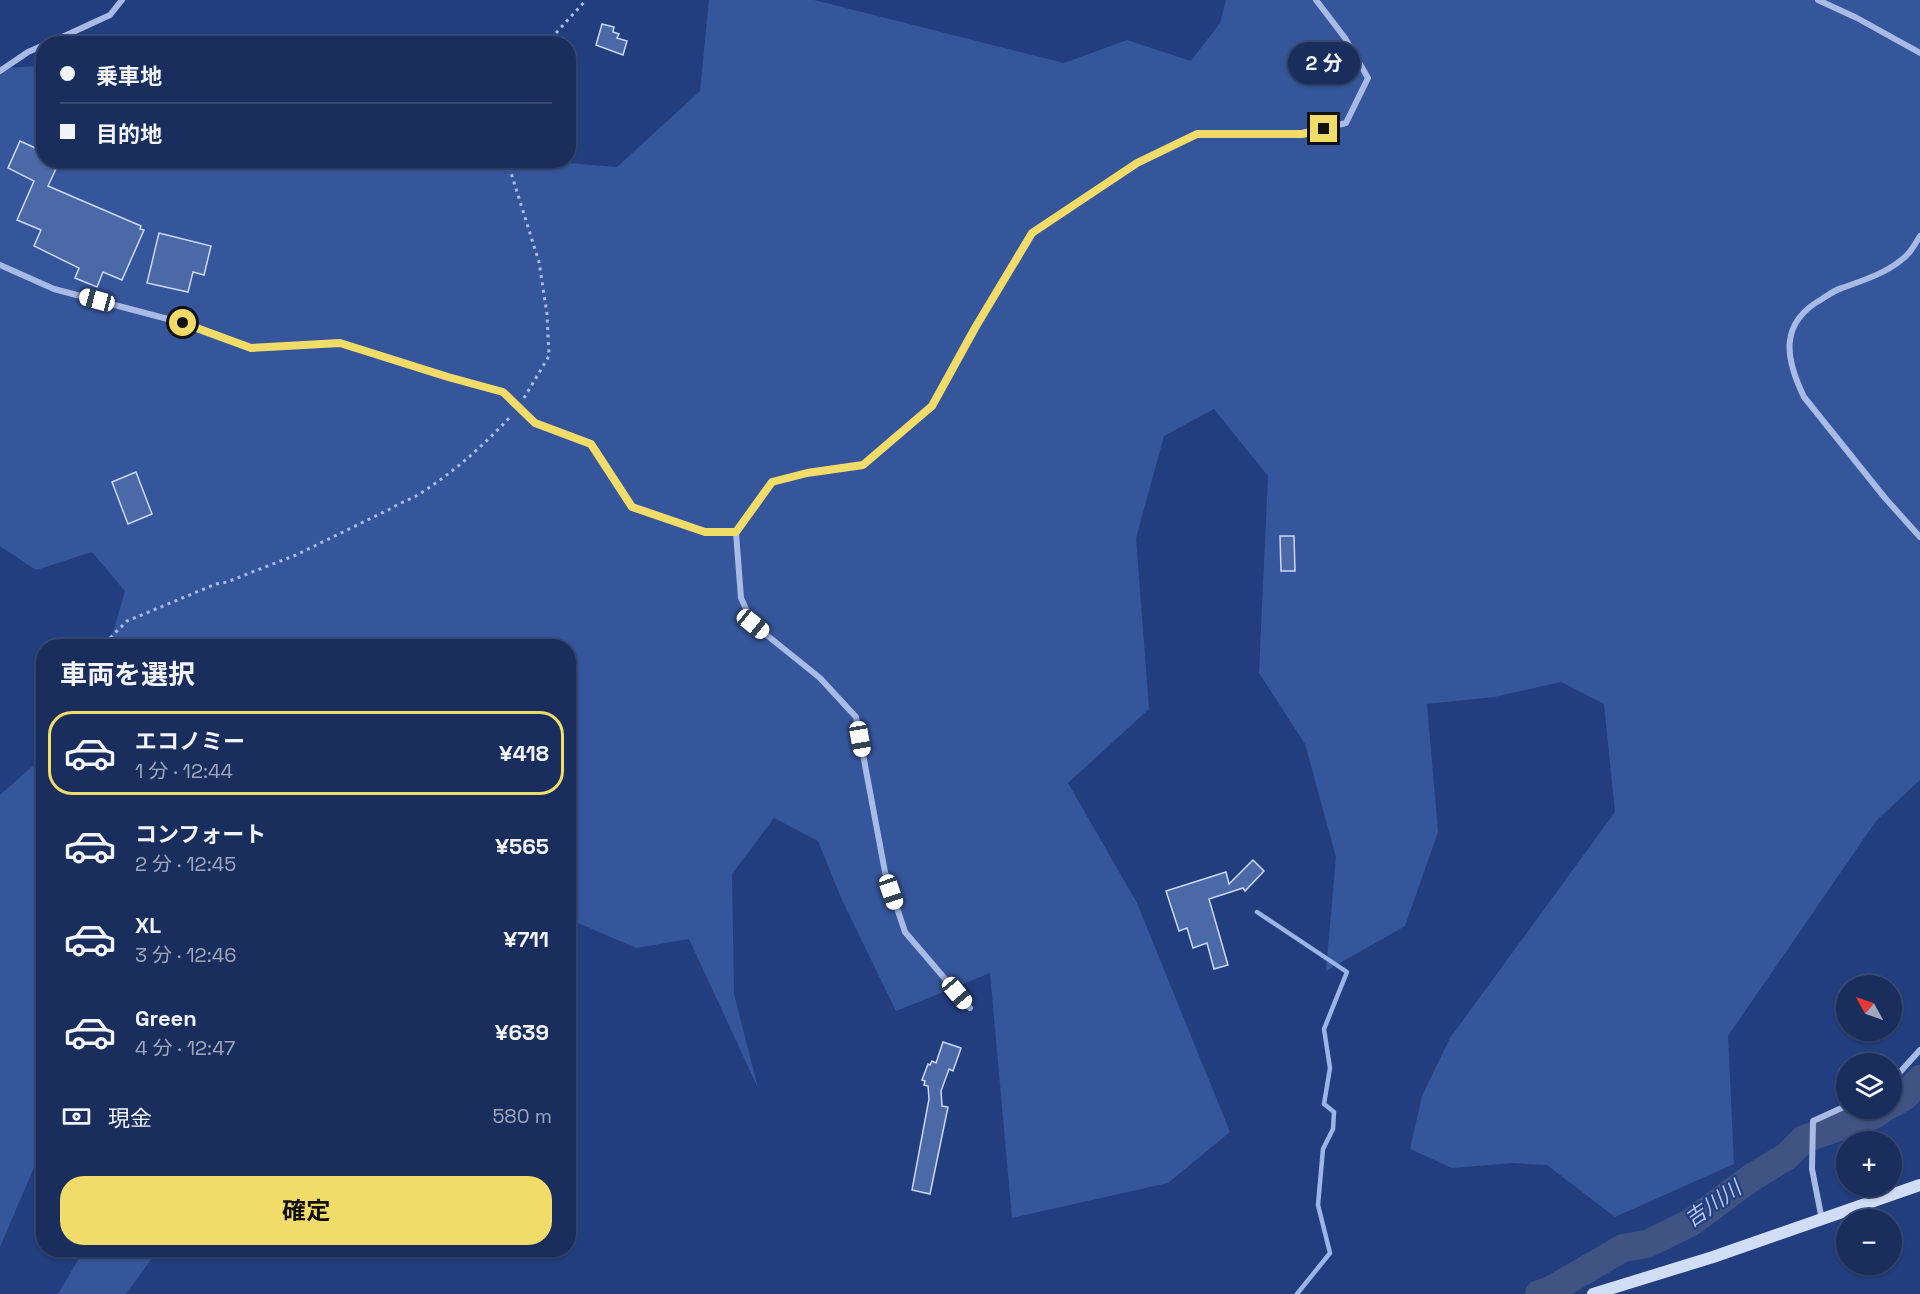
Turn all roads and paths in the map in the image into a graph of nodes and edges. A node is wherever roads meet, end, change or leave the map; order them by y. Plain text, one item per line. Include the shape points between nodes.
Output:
1 (122, 0) edge
2 (586, 0) edge
3 (1316, 0) edge
4 (1818, 0) edge
5 (63, 36) edge
6 (553, 36) edge
7 (36, 48) edge
8 (1920, 53) edge
9 (0, 71) edge
10 (510, 168) edge
11 (1920, 236) edge
12 (0, 265) edge
13 (518, 408) junction
14 (736, 532) junction
15 (1920, 537) edge
16 (109, 639) edge
17 (970, 1008) dead end
18 (1920, 1050) edge
19 (1902, 1070) edge
20 (1836, 1111) edge
21 (1920, 1185) edge
22 (1822, 1220) junction
23 (1593, 1294) edge

1 - 5 street via 110,15
2 - 6 path
3 - 14 street via 1345,38 1368,78 1346,123 1302,134 1197,134 1137,163 1032,233 932,406 863,465 772,482
4 - 8 street
7 - 9 street
10 - 13 path via 539,262 549,356
11 - 15 street via 1899,263 1808,306 1793,325 1788,349 1804,397
12 - 13 street via 54,289 183,323 251,348 340,343 503,392
13 - 14 street via 535,423 591,444 632,507 705,532
13 - 16 path via 473,455 419,494 296,555 127,621
14 - 17 street via 741,598 753,624 820,678 856,717 885,872 905,932
18 - 19 street
20 - 22 street via 1813,1121 1812,1169
21 - 22 main road
22 - 23 main road

